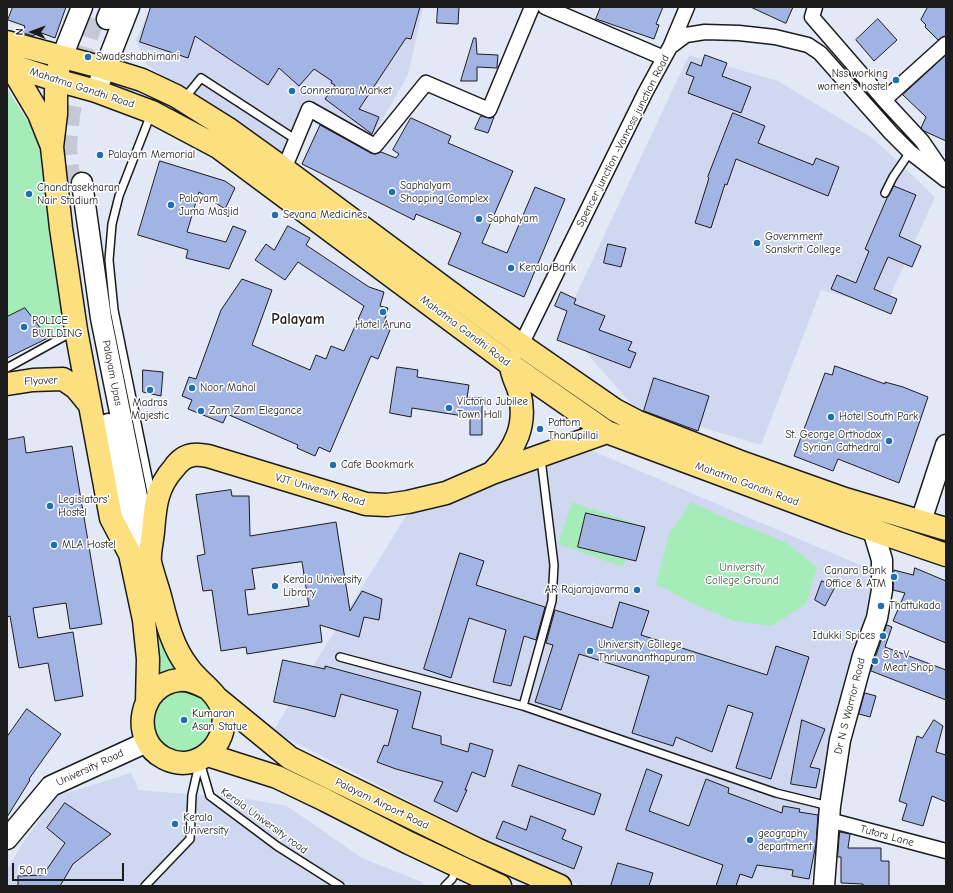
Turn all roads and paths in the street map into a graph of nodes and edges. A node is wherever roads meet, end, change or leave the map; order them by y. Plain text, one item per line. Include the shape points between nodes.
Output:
1 (129, 7) edge
2 (532, 7) edge
3 (545, 7) edge
4 (687, 7) edge
5 (815, 7) edge
6 (99, 11) edge
7 (7, 42) edge
8 (946, 44) edge
9 (667, 53) junction
10 (62, 57) junction
11 (8, 64) edge
12 (104, 68) junction
13 (56, 80) junction
14 (96, 90) junction
15 (184, 100) junction
16 (884, 100) junction
17 (152, 112) junction
18 (295, 139) junction
19 (52, 147) junction
20 (910, 152) junction
21 (284, 168) junction
22 (946, 177) edge
23 (946, 180) edge
24 (76, 184) tunnel mouth
25 (885, 193) dead end
26 (76, 330) junction
27 (521, 345) junction
28 (511, 365) junction
29 (7, 368) edge
30 (7, 384) edge
31 (90, 405) junction
32 (607, 432) junction
33 (946, 445) edge
34 (541, 456) junction
35 (492, 473) junction
36 (155, 509) junction
37 (921, 521) junction
38 (946, 529) edge
39 (873, 530) junction
40 (946, 555) edge
41 (140, 557) junction
42 (340, 657) dead end
43 (212, 693) junction
44 (147, 703) junction
45 (523, 706) junction
46 (147, 742) junction
47 (204, 757) junction
48 (829, 813) junction
49 (7, 839) edge
50 (946, 851) edge
51 (458, 866) junction
52 (145, 886) edge
53 (340, 886) edge
54 (445, 886) edge
55 (500, 886) edge
56 (560, 886) edge
57 (824, 886) edge

1 - 12 street
2 - 18 street via 490,110 426,83 375,146 309,109
3 - 9 street
4 - 9 street
5 - 16 street via 812,17
6 - 10 street
7 - 10 main road, Mahatma Gandhi Road
8 - 16 street
9 - 20 street, Spencer junction -Vanross junction Road via 686,35 705,32 775,37 808,45 820,53
9 - 27 street, Spencer junction -Vanross junction Road
10 - 12 main road, Mahatma Gandhi Road
10 - 13 main road
11 - 13 main road, Mahatma Gandhi Road
11 - 19 main road via 39,114
12 - 14 street
12 - 15 main road, Mahatma Gandhi Road via 142,80
13 - 14 main road, Mahatma Gandhi Road
13 - 19 main road via 56,114
14 - 17 main road, Mahatma Gandhi Road
15 - 18 lane via 201,78
15 - 21 main road, Mahatma Gandhi Road
16 - 22 street via 922,141
17 - 28 main road, Mahatma Gandhi Road via 218,147
17 - 36 lane via 118,196 112,224 109,260 114,310
18 - 21 street
19 - 26 main road
20 - 23 street, Spencer junction -Vanross junction Road
20 - 25 lane
21 - 27 main road, Mahatma Gandhi Road
24 - 41 street, Palayam Upas via 90,319
26 - 29 lane
26 - 31 main road
27 - 28 street, Spencer junction -Vanross junction Road
27 - 37 main road, Mahatma Gandhi Road via 615,410 638,422 838,497
28 - 32 main road, Mahatma Gandhi Road
28 - 35 main road via 520,392 521,428 514,447
30 - 31 main road, Flyover via 63,379 76,388
31 - 41 main road via 111,518
32 - 34 main road, VJT University Road
32 - 39 main road, Mahatma Gandhi Road
33 - 37 street
34 - 35 main road, VJT University Road
34 - 45 lane via 554,565 552,601
35 - 36 main road, VJT University Road via 446,493 387,505 366,504 195,454 185,457 165,478
36 - 41 main road, VJT University Road
37 - 38 main road, Mahatma Gandhi Road
39 - 40 main road, Mahatma Gandhi Road
39 - 48 street, Dr N S Warrior Road via 882,560 882,590 877,618 863,656 840,740
41 - 43 main road via 182,658
41 - 44 main road via 148,659
42 - 45 lane
43 - 44 main road via 193,681 180,680 167,683 155,690
43 - 47 main road via 223,710 224,723 217,746
43 - 56 main road, Palayam Airport Road via 290,758 476,849
44 - 46 main road via 142,715 142,729
45 - 48 lane
46 - 47 main road via 165,759 176,762 189,763
46 - 49 street, University Road via 51,786
47 - 51 main road, Palayam Airport Road via 277,777
47 - 52 lane via 192,795 190,839
47 - 53 lane, Kerala University road via 210,796 277,846
48 - 50 street, Tutors Lane
48 - 57 street, Dr N S Warrior Road
51 - 54 lane via 452,879
51 - 55 main road, Palayam Airport Road

